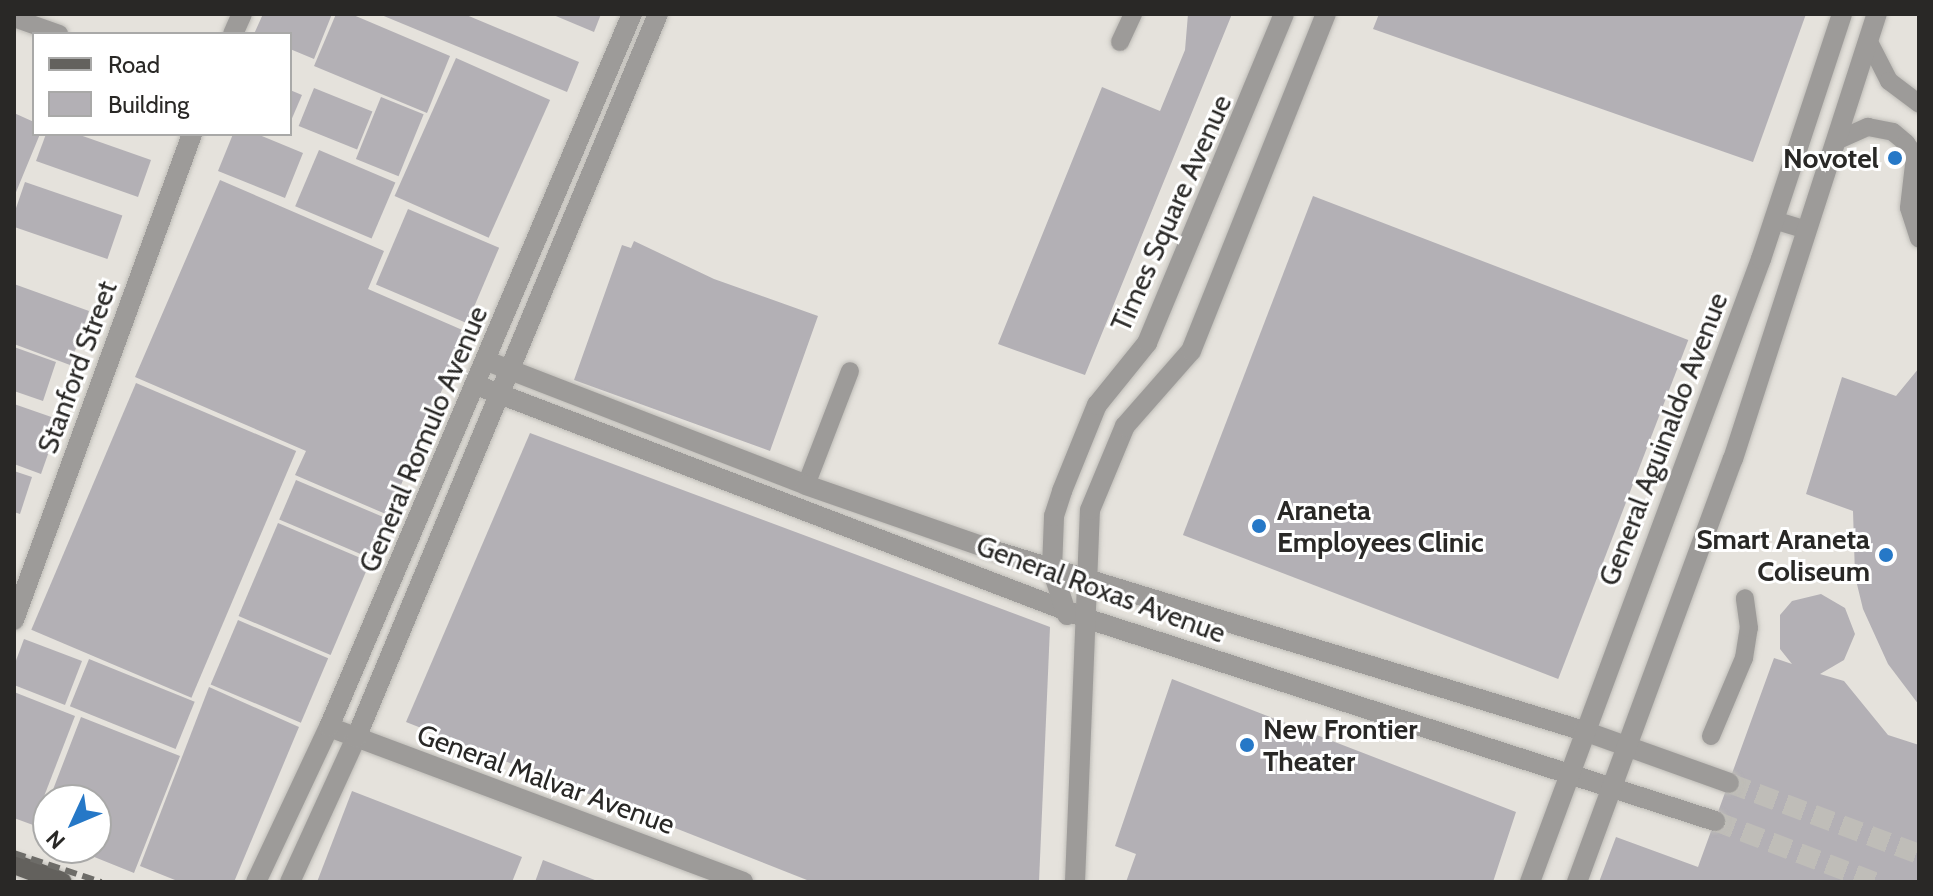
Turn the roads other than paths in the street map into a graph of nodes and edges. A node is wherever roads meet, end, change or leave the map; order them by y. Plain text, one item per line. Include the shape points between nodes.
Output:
1 (632, 14) edge
2 (658, 14) edge
3 (1133, 14) edge
4 (1284, 14) edge
5 (1326, 14) edge
6 (1842, 14) edge
7 (1877, 14) edge
8 (14, 18) edge
9 (53, 32) edge
10 (1868, 40) junction
11 (1120, 42) dead end
12 (1919, 104) edge
13 (191, 136) edge
14 (1836, 141) junction
15 (568, 194) junction
16 (1774, 220) junction
17 (1807, 230) junction
18 (1919, 238) edge
19 (487, 361) junction
20 (510, 371) junction
21 (850, 371) dead end
22 (476, 385) junction
23 (500, 394) junction
24 (806, 485) junction
25 (1052, 569) junction
26 (1083, 578) junction
27 (1745, 598) dead end
28 (1063, 608) junction
29 (1088, 619) junction
30 (14, 620) edge
31 (1086, 650) junction
32 (329, 727) junction
33 (1584, 731) junction
34 (1711, 736) dead end
35 (356, 738) junction
36 (1627, 745) junction
37 (1569, 770) junction
38 (1729, 783) tunnel mouth
39 (1612, 785) junction
40 (1715, 821) tunnel mouth
41 (14, 864) edge
42 (62, 882) edge
43 (256, 882) edge
44 (290, 882) edge
45 (743, 882) edge
46 (1075, 882) edge
47 (1530, 882) edge
48 (1577, 882) edge

1 - 15 street, General Romulo Avenue
2 - 15 street, General Romulo Avenue
3 - 11 lane
4 - 25 street, Times Square Avenue via 1147,343 1097,405 1054,516
5 - 26 street via 1191,351 1125,426 1087,518
6 - 16 street, General Aguinaldo Avenue
7 - 10 street
8 - 9 lane
10 - 12 lane via 1889,81
10 - 14 street
13 - 30 street, Stanford Street
14 - 17 street
14 - 18 lane via 1868,127 1893,132 1906,143 1915,156 1909,208
15 - 19 street, General Romulo Avenue
15 - 20 street, General Romulo Avenue
16 - 17 lane
16 - 33 street, General Aguinaldo Avenue
17 - 36 street via 1733,459
19 - 20 street, General Roxas Avenue
19 - 22 street, General Romulo Avenue
20 - 23 street, General Romulo Avenue
20 - 24 street, General Roxas Avenue
21 - 24 lane
22 - 23 street, General Roxas Avenue
22 - 32 street, General Romulo Avenue
23 - 28 street, General Roxas Avenue
23 - 35 street, General Romulo Avenue
24 - 25 street, General Roxas Avenue
25 - 26 street, General Roxas Avenue
25 - 28 street, Times Square Avenue
26 - 29 street
26 - 33 street, General Roxas Avenue
27 - 34 lane via 1749,628 1744,658
28 - 29 street, General Roxas Avenue
28 - 31 street, Times Square Avenue
29 - 31 street
29 - 37 street, General Roxas Avenue
31 - 46 street
32 - 35 street, General Malvar Avenue
32 - 43 street, General Romulo Avenue
33 - 36 street, General Roxas Avenue
33 - 37 street, General Aguinaldo Avenue
35 - 44 street, General Romulo Avenue
35 - 45 street, General Malvar Avenue
36 - 38 street, General Roxas Avenue
36 - 39 street
37 - 39 street, General Roxas Avenue
37 - 47 street, General Aguinaldo Avenue
39 - 40 street, General Roxas Avenue
39 - 48 street
41 - 42 main road

